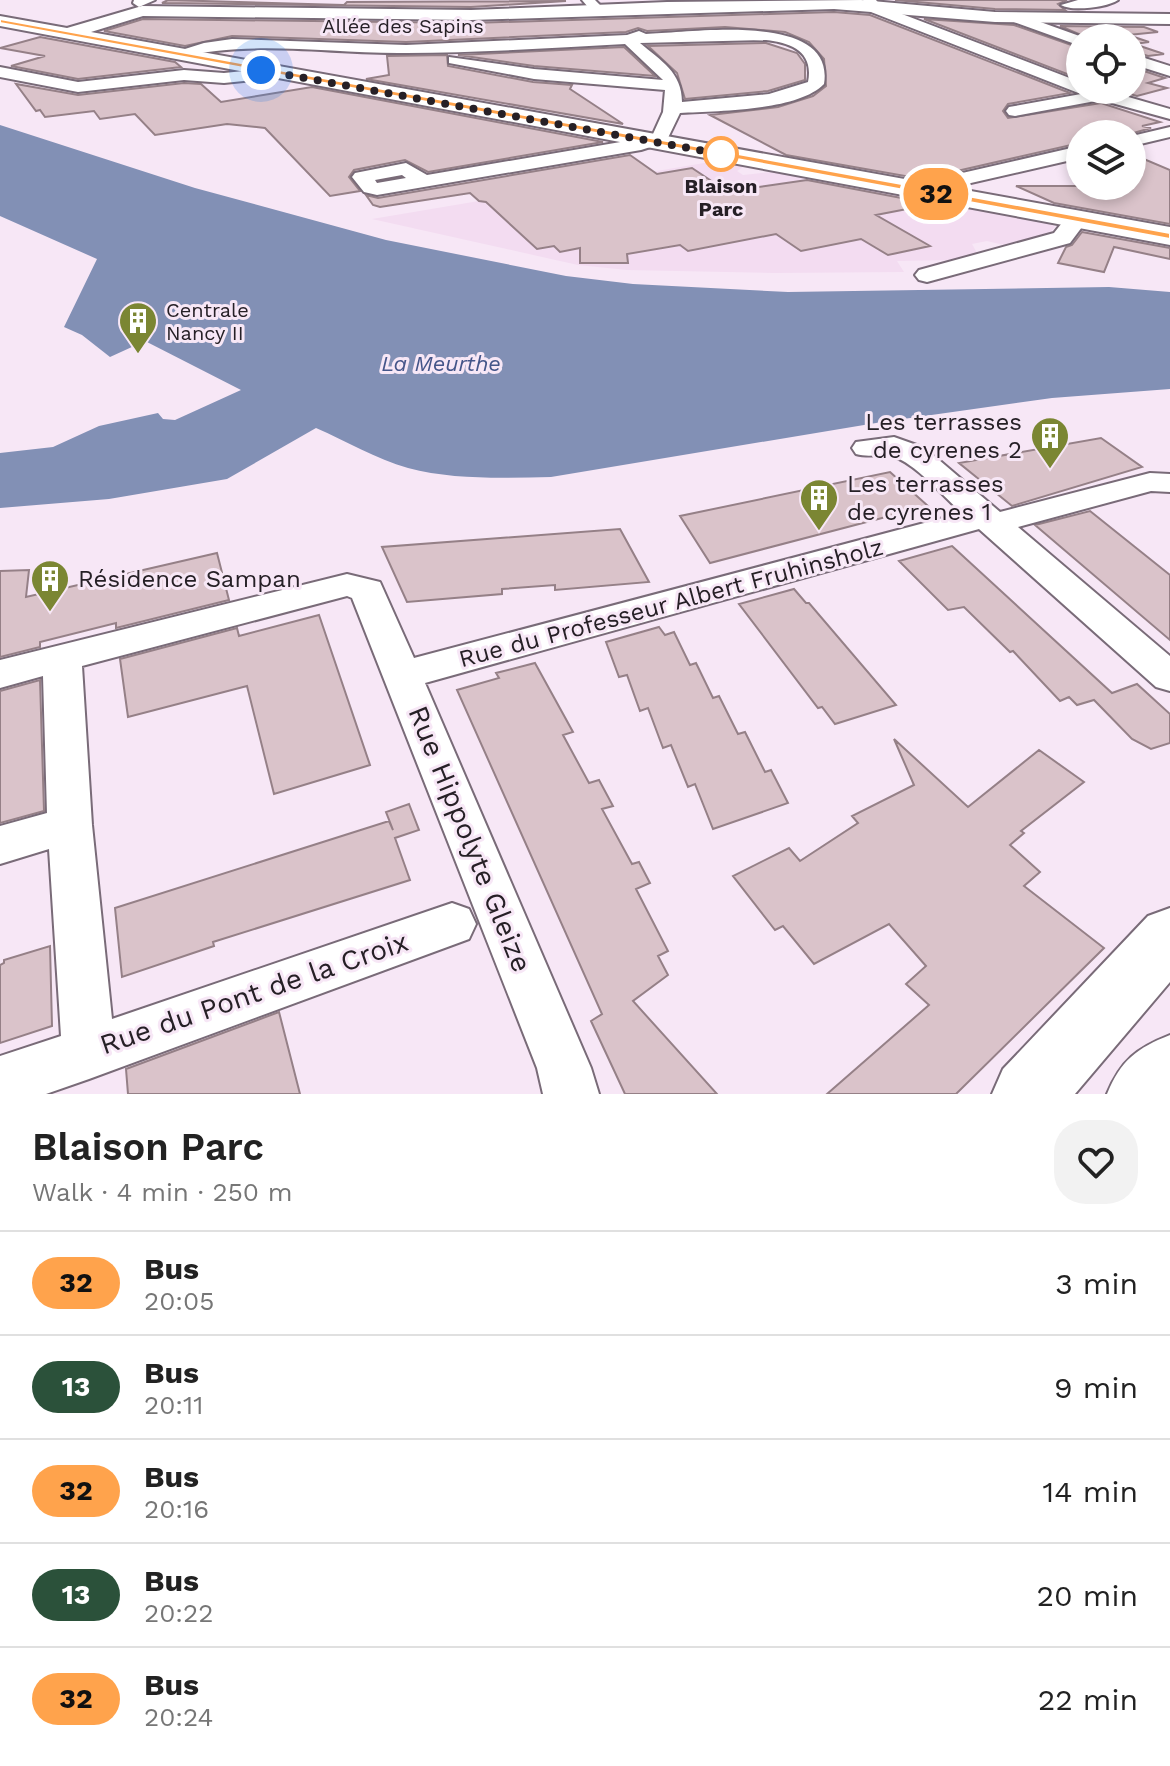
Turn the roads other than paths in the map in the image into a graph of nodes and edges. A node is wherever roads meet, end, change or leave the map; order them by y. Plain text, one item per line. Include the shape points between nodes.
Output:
1 (1112, 0) edge
2 (141, 3) edge
3 (858, 3) edge
4 (593, 5) edge
5 (1068, 5) dead end
6 (707, 6) junction
7 (0, 12) edge
8 (1016, 18) junction
9 (1170, 19) edge
10 (0, 21) edge
11 (91, 34) junction
12 (1066, 36) edge
13 (631, 40) junction
14 (433, 49) junction
15 (176, 54) junction
16 (1146, 63) edge
17 (1170, 71) edge
18 (0, 72) edge
19 (259, 73) junction
20 (1066, 83) edge
21 (673, 86) junction
22 (1170, 93) edge
23 (1066, 99) edge
24 (1146, 100) edge
25 (1138, 104) edge
26 (673, 108) junction
27 (1015, 111) dead end
28 (1170, 114) edge
29 (1170, 132) edge
30 (1146, 138) edge
31 (652, 142) junction
32 (1066, 155) edge
33 (422, 180) dead end
34 (914, 190) junction
35 (1077, 219) junction
36 (1169, 235) edge
37 (927, 275) dead end
38 (867, 448) dead end
39 (1170, 483) edge
40 (988, 521) junction
41 (62, 658) junction
42 (0, 674) edge
43 (403, 675) junction
44 (1170, 677) edge
45 (70, 825) junction
46 (0, 845) edge
47 (452, 924) dead end
48 (1170, 936) edge
49 (89, 1053) junction
50 (1170, 1069) edge
51 (0, 1083) edge
52 (571, 1094) edge
53 (1028, 1094) edge
54 (1143, 1094) edge

1 - 5 street
2 - 4 main road via 471,15
2 - 11 main road
3 - 6 main road
3 - 8 main road
3 - 20 street
4 - 6 main road
6 - 13 street via 704,17
7 - 10 main road via 32,8
8 - 9 main road
8 - 12 street
10 - 11 main road
11 - 15 main road
13 - 14 street, Allée des Sapins
13 - 21 street via 664,70
13 - 26 street, Allée des Sapins via 774,37 808,47 819,67 816,84 797,93
14 - 15 street, Allée des Sapins via 258,44
14 - 21 street via 457,61 507,71
15 - 19 main road
16 - 17 street
18 - 19 street via 78,87
19 - 31 main road
21 - 26 street
22 - 24 street
23 - 27 street
25 - 28 street
26 - 31 street via 664,133
29 - 30 street
31 - 33 street
31 - 34 main road
32 - 34 street
34 - 35 main road
35 - 36 main road
35 - 37 street via 1062,238
38 - 40 street via 894,446 914,454
39 - 40 street, Rue du Professeur Albert Fruhinsholz via 1150,482
40 - 43 street, Rue du Professeur Albert Fruhinsholz
40 - 44 street
41 - 42 street
41 - 43 street, Rue Hippolyte Gleize via 347,585 367,590
41 - 45 street, Rue du Pont de la Croix
43 - 52 street, Rue Hippolyte Gleize
45 - 46 street
45 - 49 street, Rue du Pont de la Croix
47 - 49 street, Rue du Pont de la Croix
48 - 53 main road
49 - 51 street
50 - 54 main road

